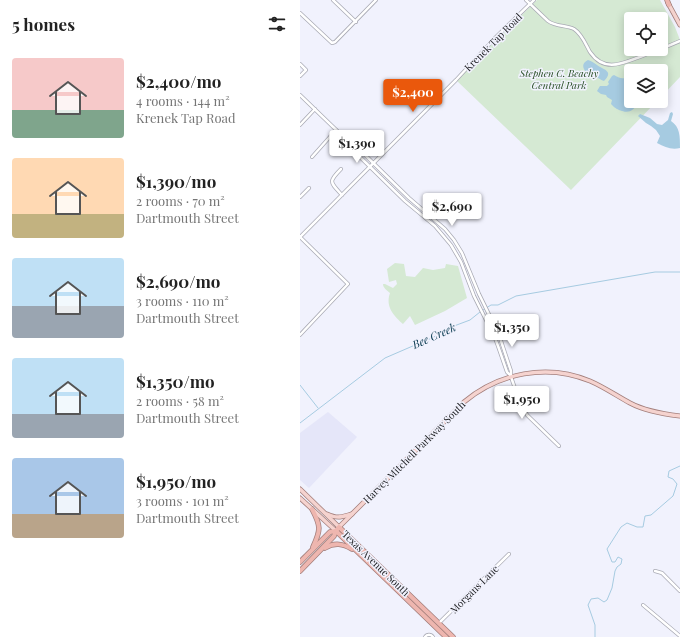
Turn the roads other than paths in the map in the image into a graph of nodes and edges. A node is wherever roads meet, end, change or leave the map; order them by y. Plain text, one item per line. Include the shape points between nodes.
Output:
1 (333, 0) edge
2 (376, 0) edge
3 (526, 0) edge
4 (534, 0) edge
5 (667, 0) edge
6 (530, 4) junction
7 (669, 5) joint
8 (300, 13) edge
9 (356, 22) junction
10 (680, 25) edge
11 (680, 41) edge
12 (668, 46) edge
13 (642, 56) edge
14 (300, 64) edge
15 (300, 76) edge
16 (300, 95) edge
17 (315, 109) junction
18 (300, 125) edge
19 (336, 130) junction
20 (358, 151) junction
21 (312, 157) dead end
22 (374, 163) junction
23 (370, 167) junction
24 (341, 169) dead end
25 (309, 188) dead end
26 (342, 195) junction
27 (300, 197) edge
28 (300, 237) edge
29 (300, 335) edge
30 (511, 377) junction
31 (680, 416) edge
32 (559, 446) dead end
33 (300, 489) edge
34 (300, 498) edge
35 (312, 509) junction
36 (325, 513) junction
37 (353, 514) junction
38 (337, 529) junction
39 (320, 551) junction
40 (357, 551) junction
41 (310, 552) junction
42 (509, 554) dead end
43 (300, 562) edge
44 (300, 571) edge
45 (655, 571) dead end
46 (680, 591) edge
47 (643, 605) dead end
48 (439, 624) junction
49 (680, 636) edge
50 (425, 637) edge
51 (433, 637) edge
52 (446, 637) edge
53 (453, 637) edge

1 - 9 street
2 - 9 street
3 - 6 street
4 - 6 street, Krenek Tap Road
5 - 7 highway
6 - 13 street via 548,22 579,33 594,57 603,64 615,65
6 - 22 street, Krenek Tap Road
7 - 10 main road
8 - 9 street via 332,43
11 - 12 street
14 - 15 street via 306,70
16 - 17 street
17 - 18 street
17 - 19 street
19 - 20 street
19 - 21 street
20 - 22 street
20 - 23 street
22 - 23 street, Krenek Tap Road
22 - 30 street via 454,240 503,345
23 - 26 street, Krenek Tap Road
23 - 30 street via 432,223 451,246
24 - 26 street via 333,178 332,185
25 - 27 street
26 - 28 street, Krenek Tap Road
28 - 29 street via 348,284
30 - 31 main road, Harvey Mitchell Parkway South via 537,372 578,377 605,388 638,407
30 - 32 street via 527,414
30 - 37 main road, Harvey Mitchell Parkway South via 482,388 464,402
33 - 36 main road, Texas Avenue South
34 - 35 main road, Texas Avenue South
35 - 38 main road, Texas Avenue South
35 - 41 highway via 319,529
36 - 37 main road via 338,518
36 - 38 main road, Texas Avenue South
37 - 38 main road, Harvey Mitchell Parkway South
38 - 39 highway, Harvey Mitchell Parkway South
38 - 40 highway, Texas Avenue South
38 - 41 highway, Harvey Mitchell Parkway South via 330,532
38 - 48 highway, Texas Avenue South
39 - 40 highway via 330,545 339,544
39 - 44 highway, Harvey Mitchell Parkway South
40 - 52 highway, Texas Avenue South
41 - 43 highway, Harvey Mitchell Parkway South
42 - 48 street, Morgans Lane
45 - 46 street via 662,574
47 - 49 street
48 - 53 highway, Texas Avenue South
50 - 51 street

